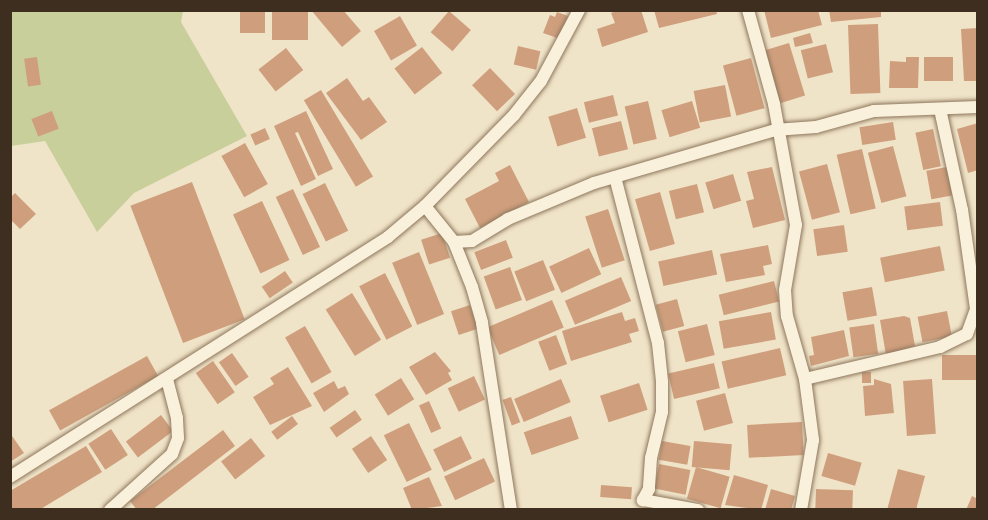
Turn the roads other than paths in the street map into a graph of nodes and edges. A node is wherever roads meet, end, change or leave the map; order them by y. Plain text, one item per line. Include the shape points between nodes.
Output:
1 (579, 10) edge
2 (748, 10) edge
3 (978, 107) edge
4 (940, 109) junction
5 (776, 130) junction
6 (615, 177) junction
7 (425, 206) junction
8 (454, 242) junction
9 (167, 379) junction
10 (805, 379) junction
11 (10, 477) edge
12 (110, 510) edge
13 (511, 510) edge
14 (698, 510) edge
15 (801, 510) edge

1 - 7 street via 541,81 514,115
2 - 5 street via 774,104
3 - 4 street
4 - 5 street via 874,111 816,127
4 - 10 street via 962,210 976,309 966,334 940,346
5 - 6 street
5 - 10 street via 796,225 785,290 787,316
6 - 8 street via 508,219 472,241
6 - 14 street via 658,343 662,382 662,412 651,458 649,489 643,500
7 - 8 street
7 - 9 street via 388,237
8 - 13 street via 482,323
9 - 11 street
9 - 12 street via 177,418 178,438 172,454
10 - 15 street via 813,440

